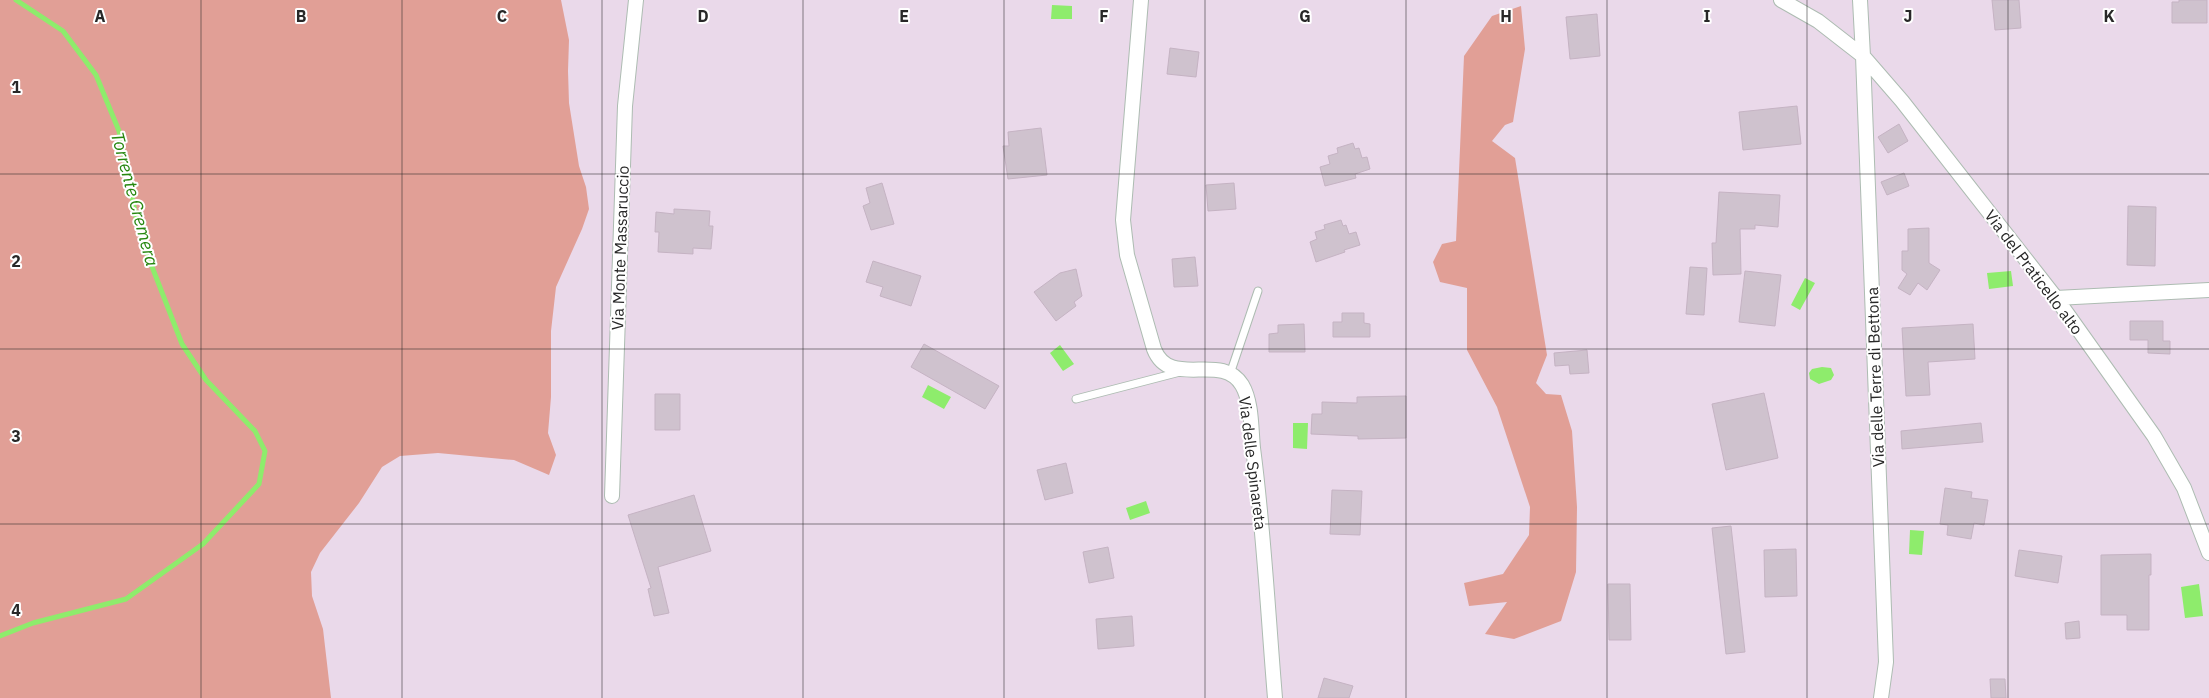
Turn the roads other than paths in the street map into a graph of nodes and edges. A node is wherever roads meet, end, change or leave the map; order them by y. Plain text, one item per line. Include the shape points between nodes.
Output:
1 (636, 0) edge
2 (1141, 0) edge
3 (1781, 0) edge
4 (1860, 0) edge
5 (1863, 56) junction
6 (2209, 290) edge
7 (1258, 291) dead end
8 (2056, 298) junction
9 (1186, 371) junction
10 (1230, 374) junction
11 (1076, 399) dead end
12 (612, 496) dead end
13 (2209, 552) edge
14 (1275, 698) edge
15 (1881, 698) edge

1 - 12 street, Via Monte Massaruccio via 625,106
2 - 9 street, Via delle Spinareta via 1123,220 1127,255 1156,355 1164,364
3 - 5 street via 1818,21
4 - 5 street
5 - 8 street, Via del Praticello alto via 1902,100
5 - 15 street, Via delle Terre di Bettona via 1886,662
6 - 8 street
7 - 10 lane
8 - 13 street, Via del Praticello alto via 2163,450 2184,488
9 - 10 street, Via delle Spinareta via 1208,369
9 - 11 lane
10 - 14 street, Via delle Spinareta via 1240,382 1247,397 1258,483

